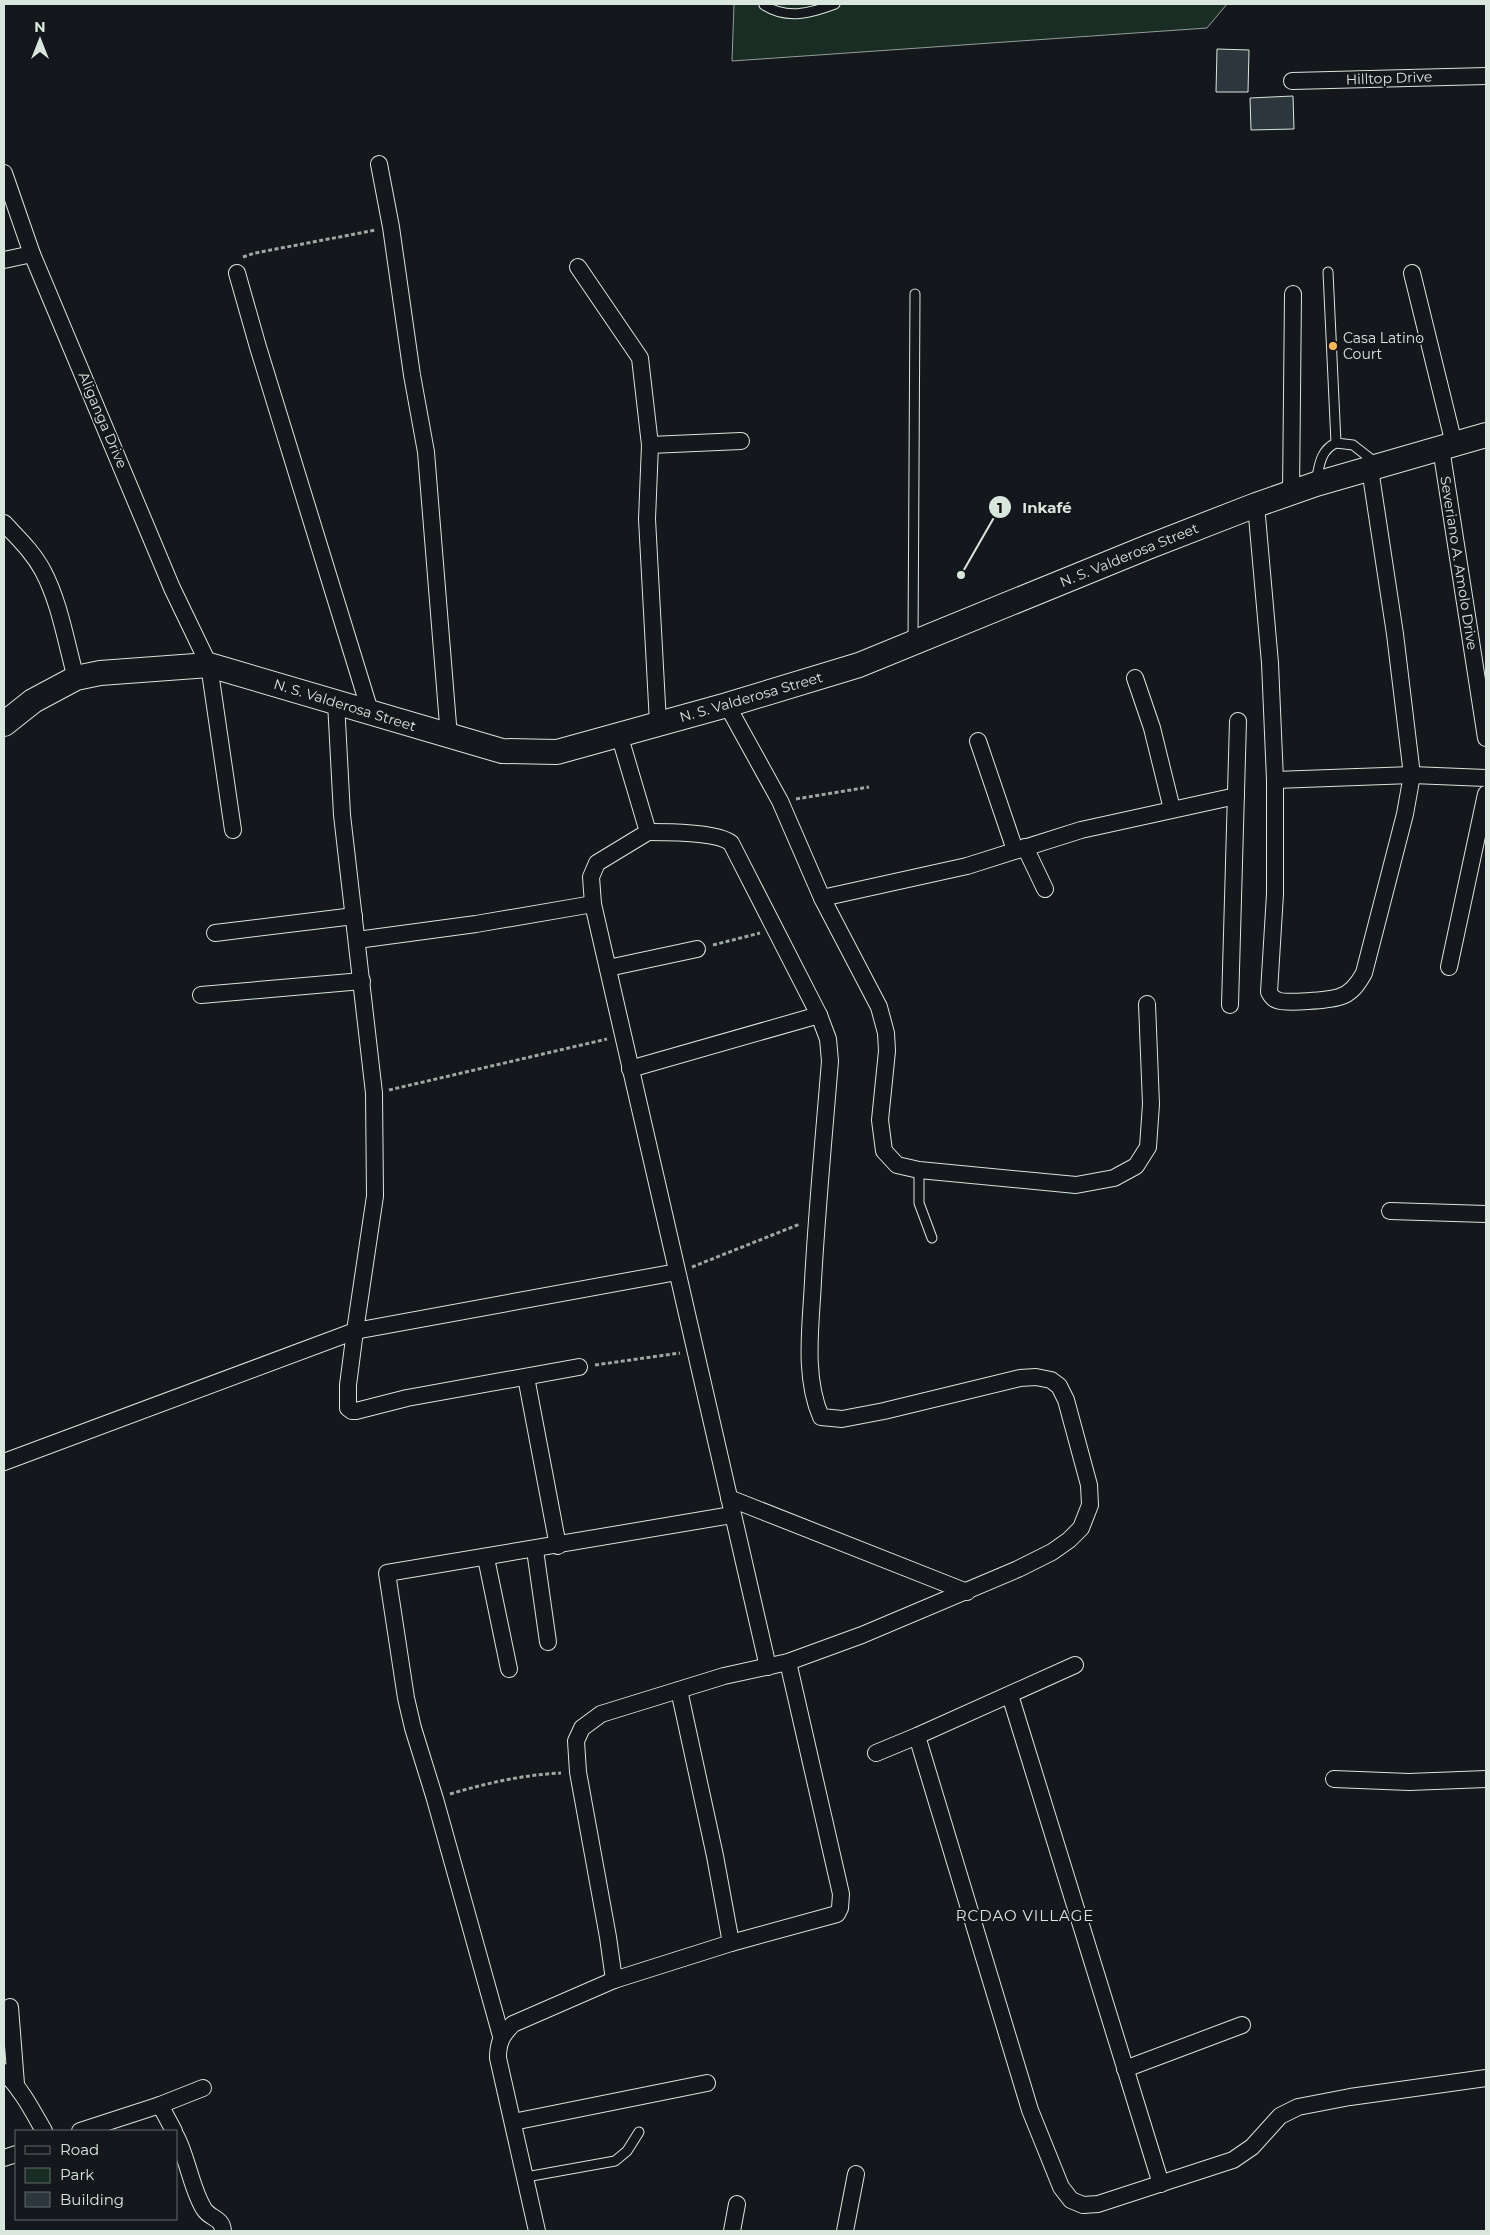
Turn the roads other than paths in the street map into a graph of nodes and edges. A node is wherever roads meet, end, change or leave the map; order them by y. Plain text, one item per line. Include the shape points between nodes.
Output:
1 (835, 4) edge
2 (764, 5) dead end
3 (1486, 76) edge
4 (1292, 81) dead end
5 (380, 164) dead end
6 (4, 173) edge
7 (32, 254) junction
8 (4, 260) edge
9 (578, 267) dead end
10 (1328, 272) dead end
11 (237, 273) road end
12 (1412, 273) dead end
13 (915, 294) dead end
14 (1293, 294) dead end
15 (1486, 435) edge
16 (741, 442) dead end
17 (1336, 443) junction
18 (650, 444) junction
19 (1447, 446) junction
20 (1375, 468) junction
21 (1316, 484) junction
22 (1291, 493) junction
23 (1256, 506) junction
24 (4, 523) edge
25 (912, 643) junction
26 (209, 665) junction
27 (76, 678) junction
28 (1135, 678) dead end
29 (336, 702) junction
30 (727, 705) junction
31 (370, 711) junction
32 (1238, 721) dead end
33 (658, 723) junction
34 (4, 724) edge
35 (619, 734) junction
36 (448, 737) junction
37 (1486, 738) edge
38 (978, 741) dead end
39 (1412, 775) junction
40 (1486, 778) edge
41 (1274, 780) junction
42 (1486, 794) edge
43 (1236, 796) junction
44 (1172, 809) junction
45 (233, 830) dead end
46 (648, 832) junction
47 (1020, 849) junction
48 (1045, 890) dead end
49 (822, 898) junction
50 (593, 904) junction
51 (354, 916) junction
52 (215, 933) dead end
53 (357, 940) junction
54 (698, 949) road end
55 (1449, 967) dead end
56 (608, 968) junction
57 (362, 981) junction
58 (201, 995) dead end
59 (1147, 1004) dead end
60 (1230, 1005) dead end
61 (819, 1015) junction
62 (630, 1069) junction
63 (919, 1170) junction
64 (1390, 1211) dead end
65 (1486, 1214) edge
66 (932, 1238) dead end
67 (677, 1272) junction
68 (355, 1331) junction
69 (579, 1367) road end
70 (526, 1377) junction
71 (4, 1462) edge
72 (729, 1498) junction
73 (732, 1515) junction
74 (558, 1546) junction
75 (534, 1550) junction
76 (486, 1558) junction
77 (967, 1592) junction
78 (548, 1642) dead end
79 (788, 1662) junction
80 (1075, 1665) dead end
81 (768, 1667) junction
82 (509, 1669) dead end
83 (679, 1690) junction
84 (1010, 1695) junction
85 (917, 1736) junction
86 (876, 1753) dead end
87 (1334, 1779) dead end
88 (1486, 1779) edge
89 (730, 1943) junction
90 (614, 1980) junction
91 (10, 2007) dead end
92 (1242, 2025) dead end
93 (501, 2036) junction
94 (1125, 2069) junction
95 (4, 2072) edge
96 (1486, 2078) edge
97 (707, 2083) dead end
98 (16, 2084) junction
99 (203, 2088) dead end
100 (160, 2105) junction
101 (513, 2122) junction
102 (43, 2130) edge
103 (83, 2130) edge
104 (173, 2130) edge
105 (639, 2132) dead end
106 (178, 2141) edge
107 (856, 2174) dead end
108 (526, 2177) junction
109 (1161, 2184) junction
110 (737, 2204) dead end
111 (223, 2231) edge
112 (537, 2231) edge
113 (732, 2231) edge
114 (845, 2231) edge

1 - 2 lane via 791,15 775,12
3 - 4 street, Hilltop Drive
5 - 36 street via 426,452
6 - 7 street, Aliganga Drive
7 - 8 street
7 - 26 street, Aliganga Drive via 172,588
9 - 18 street via 640,358
10 - 17 lane
11 - 31 street
12 - 19 street, Severiano A. Amolo Drive
13 - 25 lane
14 - 22 street
15 - 19 main road, N. S. Valderosa Street
16 - 18 street
17 - 20 lane via 1353,445
17 - 21 lane via 1327,448 1321,458
18 - 33 street via 647,519
19 - 20 main road, N. S. Valderosa Street
19 - 37 street, Severiano A. Amolo Drive
20 - 21 main road, N. S. Valderosa Street
20 - 39 street
21 - 22 main road, N. S. Valderosa Street
22 - 23 main road, N. S. Valderosa Street
23 - 25 main road, N. S. Valderosa Street
23 - 41 street via 1270,663
24 - 27 street via 27,547 43,571 54,598
25 - 30 main road, N. S. Valderosa Street via 859,665
26 - 27 main road, N. S. Valderosa Street via 100,673
26 - 29 main road, N. S. Valderosa Street
26 - 45 street, Aliganga Drive
27 - 34 main road, N. S. Valderosa Street via 33,701
28 - 44 street via 1152,728
29 - 31 main road, N. S. Valderosa Street
29 - 51 street via 342,815
30 - 33 main road, N. S. Valderosa Street
30 - 49 street via 780,801
31 - 36 main road, N. S. Valderosa Street
32 - 43 street
33 - 35 main road, N. S. Valderosa Street
35 - 36 main road, N. S. Valderosa Street via 557,752 502,751
35 - 46 street
38 - 47 street
39 - 40 street
39 - 41 street
39 - 41 street via 1364,974 1356,987 1340,997 1287,1002 1277,1001 1269,992 1274,894
42 - 55 street
43 - 44 street
43 - 60 street
44 - 47 street via 1081,830
46 - 50 street via 597,862 591,877
46 - 61 street via 687,832 728,840
47 - 48 street
47 - 49 street via 967,866
49 - 63 street via 884,1022 886,1051 880,1120 884,1151 897,1165
50 - 53 street
50 - 56 street
51 - 52 street
51 - 53 street
53 - 57 street
54 - 56 street
56 - 62 street
57 - 58 street
57 - 68 street via 374,1093 375,1196
59 - 63 street via 1151,1104 1148,1147 1136,1166 1114,1178 1076,1185
61 - 62 street
61 - 77 street via 828,1039 830,1061 810,1342 813,1400 821,1417 842,1419 884,1412 1020,1378 1051,1380 1059,1386 1066,1400 1089,1484 1090,1506 1081,1528 1070,1540 1052,1552
62 - 67 street
63 - 66 lane via 919,1203
64 - 65 street
67 - 68 street
67 - 72 street
68 - 70 street via 348,1385 348,1408 352,1412 407,1398
68 - 71 street
69 - 70 street
70 - 74 street
72 - 73 street
72 - 77 street
73 - 74 street
73 - 81 street
74 - 75 street
75 - 76 street
75 - 78 street
76 - 82 street
76 - 93 street via 387,1573 406,1698
77 - 79 street
79 - 81 street
79 - 89 street via 841,1894 840,1908 837,1914
80 - 84 street
81 - 83 street
83 - 89 street
83 - 90 street via 601,1714 582,1728 576,1741 578,1772
84 - 85 street
84 - 94 street
85 - 86 street
85 - 109 street via 1030,2110 1061,2187 1071,2200 1083,2205 1098,2204
87 - 88 street via 1409,1782
89 - 90 street
90 - 93 street via 513,2024
91 - 98 street
92 - 94 street
93 - 101 street via 498,2058
94 - 109 street
95 - 98 street
96 - 109 street via 1350,2096 1298,2108 1280,2116 1252,2146 1233,2160
97 - 101 street
98 - 102 street
99 - 100 street
100 - 103 street
100 - 104 street
101 - 108 street
105 - 108 lane via 627,2151 615,2161
106 - 111 street via 204,2210 219,2220
107 - 114 street
108 - 112 street
110 - 113 street

